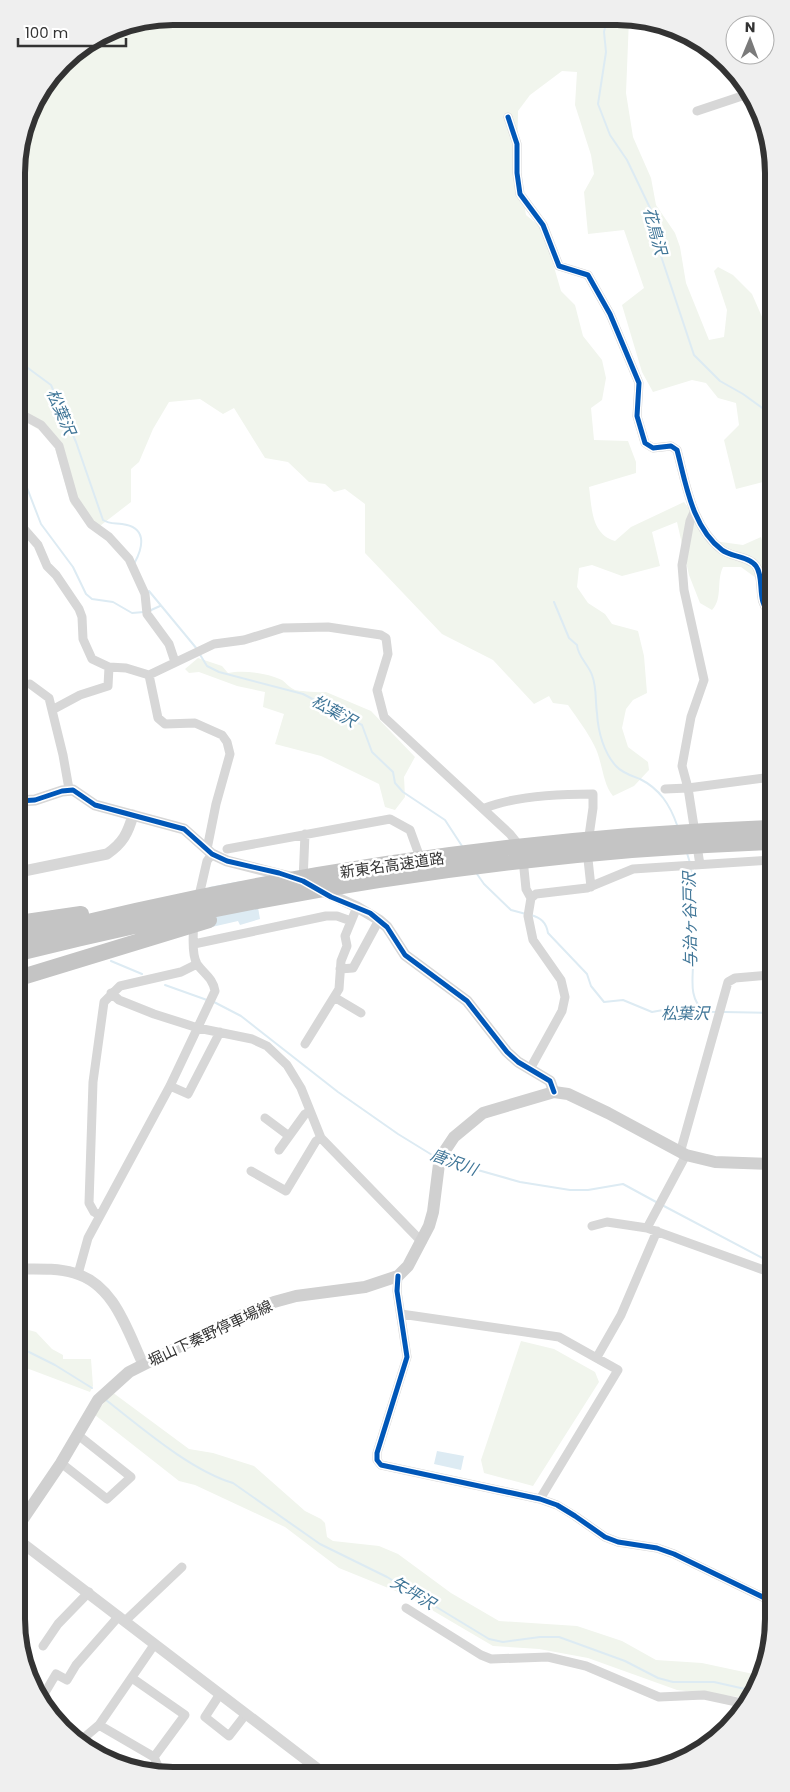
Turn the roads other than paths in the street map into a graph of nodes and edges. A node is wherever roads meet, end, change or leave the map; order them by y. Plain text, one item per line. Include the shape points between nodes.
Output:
1 (744, 97) edge
2 (696, 111) dead end
3 (508, 117) dead end
4 (25, 416) edge
5 (694, 512) junction
6 (25, 530) edge
7 (765, 606) edge
8 (175, 662) junction
9 (109, 667) junction
10 (149, 675) junction
11 (30, 684) dead end
12 (52, 710) junction
13 (765, 778) edge
14 (688, 788) junction
15 (69, 789) junction
16 (665, 789) dead end
17 (25, 801) edge
18 (485, 808) junction
19 (133, 815) junction
20 (765, 828) edge
21 (305, 834) junction
22 (765, 842) edge
23 (227, 849) dead end
24 (210, 852) junction
25 (765, 860) edge
26 (698, 865) junction
27 (25, 871) edge
28 (426, 878) dead end
29 (303, 882) junction
30 (591, 887) junction
31 (531, 898) junction
32 (357, 907) junction
33 (177, 916) junction
34 (379, 920) junction
35 (351, 921) junction
36 (25, 923) edge
37 (25, 938) edge
38 (194, 944) junction
39 (25, 952) edge
40 (197, 964) junction
41 (340, 969) junction
42 (25, 976) edge
43 (765, 976) edge
44 (111, 993) junction
45 (334, 997) junction
46 (361, 1013) dead end
47 (198, 1028) junction
48 (220, 1032) junction
49 (305, 1044) dead end
50 (530, 1070) junction
51 (170, 1086) junction
52 (554, 1092) junction
53 (310, 1112) junction
54 (265, 1118) dead end
55 (289, 1136) junction
56 (321, 1138) junction
57 (279, 1150) dead end
58 (683, 1154) junction
59 (765, 1164) edge
60 (251, 1171) dead end
61 (99, 1215) junction
62 (592, 1226) dead end
63 (647, 1228) junction
64 (657, 1231) junction
65 (422, 1242) junction
66 (25, 1269) edge
67 (765, 1270) edge
68 (78, 1274) junction
69 (398, 1276) junction
70 (401, 1314) junction
71 (597, 1357) junction
72 (143, 1364) junction
73 (78, 1435) junction
74 (61, 1463) junction
75 (540, 1499) junction
76 (25, 1516) edge
77 (25, 1545) edge
78 (182, 1567) dead end
79 (89, 1592) junction
80 (765, 1598) edge
81 (406, 1608) dead end
82 (122, 1618) junction
83 (154, 1645) junction
84 (42, 1646) dead end
85 (132, 1678) junction
86 (45, 1693) edge
87 (220, 1694) junction
88 (739, 1702) edge
89 (246, 1714) junction
90 (99, 1724) junction
91 (84, 1737) edge
92 (154, 1757) junction
93 (158, 1766) edge
94 (315, 1767) edge

1 - 2 street
3 - 5 street via 517,144 517,173 522,199 543,225 559,266 588,275 610,314 639,383 637,416 645,443 652,448 671,446 677,450
4 - 8 street via 41,426 59,446 74,499 91,524 114,541 129,559 145,594 147,612 169,644
5 - 7 street via 722,550 754,564 758,569
5 - 14 street via 682,565 684,590 704,680 691,717 682,766
6 - 9 street via 79,609 87,651 98,663
8 - 10 street
8 - 18 street via 214,644 244,640 283,628 328,627 381,634 389,646 377,685 384,717
9 - 10 street
9 - 12 street via 108,686
10 - 24 street via 158,718 165,724 195,723 222,735 228,742 230,754 216,804
11 - 12 street via 48,698
12 - 15 street
13 - 14 street
14 - 16 street
14 - 26 street
15 - 17 street
15 - 19 street via 95,804
18 - 30 street via 544,796 593,794 587,850
18 - 31 street via 522,849 526,889
19 - 24 street via 184,829
19 - 27 street via 128,834 118,847 107,854
20 - 33 highway, 新東名高速道路 via 632,836 353,870
21 - 23 street
21 - 28 street via 390,819 410,830
21 - 29 street
22 - 33 highway, 新東名高速道路 via 542,859 383,880
24 - 29 street via 227,862 279,873
24 - 38 street via 200,888
25 - 26 street
26 - 30 street via 634,869
29 - 32 street
30 - 31 street via 536,894
31 - 50 street via 528,912 533,940 561,980 565,997 562,1012
32 - 34 street
32 - 35 street
33 - 36 highway
33 - 37 highway, 新東名高速道路
33 - 39 highway, 新東名高速道路
33 - 42 highway
34 - 41 street via 353,968
34 - 50 street via 405,955 467,1001 507,1052
35 - 38 street via 326,916
35 - 41 street via 344,936 347,946
38 - 40 street
40 - 44 street via 182,972 120,986
40 - 47 street via 214,982 215,991
41 - 45 street via 339,989
43 - 58 street via 731,979 718,1011
44 - 47 street via 119,1000
44 - 61 street via 104,1002 93,1082 89,1203
45 - 46 street
45 - 49 street
47 - 48 street
47 - 51 street
48 - 51 street via 188,1094
48 - 53 street via 267,1046 287,1066 301,1088
50 - 52 street via 550,1081
51 - 61 street
52 - 58 main road via 568,1094 608,1113
52 - 65 main road via 484,1113 454,1137 441,1158 433,1212
53 - 55 street
53 - 56 street
54 - 55 street
55 - 57 street
56 - 60 street via 316,1141 286,1191
56 - 65 street
58 - 59 main road via 715,1162
58 - 63 street
61 - 68 street via 88,1238
62 - 63 street via 608,1222
63 - 64 street
64 - 67 street
64 - 71 street via 621,1315
65 - 69 main road
66 - 68 street via 55,1269
68 - 72 street via 94,1281 113,1302
69 - 70 street
69 - 72 main road, 堀山下秦野停車場線 via 365,1287 274,1302
70 - 71 street via 560,1337
70 - 75 street via 407,1357 377,1460 381,1464
71 - 75 street via 618,1370
72 - 73 main road, 堀山下秦野停車場線 via 98,1400
73 - 74 main road, 堀山下秦野停車場線
73 - 74 street via 131,1477 107,1499
74 - 76 main road, 堀山下秦野停車場線
75 - 80 street via 558,1506 605,1537 674,1554
77 - 79 street
78 - 82 street
79 - 82 street
79 - 84 street
81 - 88 street via 491,1659 548,1657 586,1666 659,1697 704,1694
82 - 83 street
82 - 86 street via 76,1664 67,1680 56,1674
83 - 85 street
83 - 87 street
85 - 90 street
85 - 92 street via 188,1716
87 - 89 street
87 - 89 street via 205,1717 229,1736
89 - 94 street
90 - 91 street
90 - 92 street
92 - 93 street

